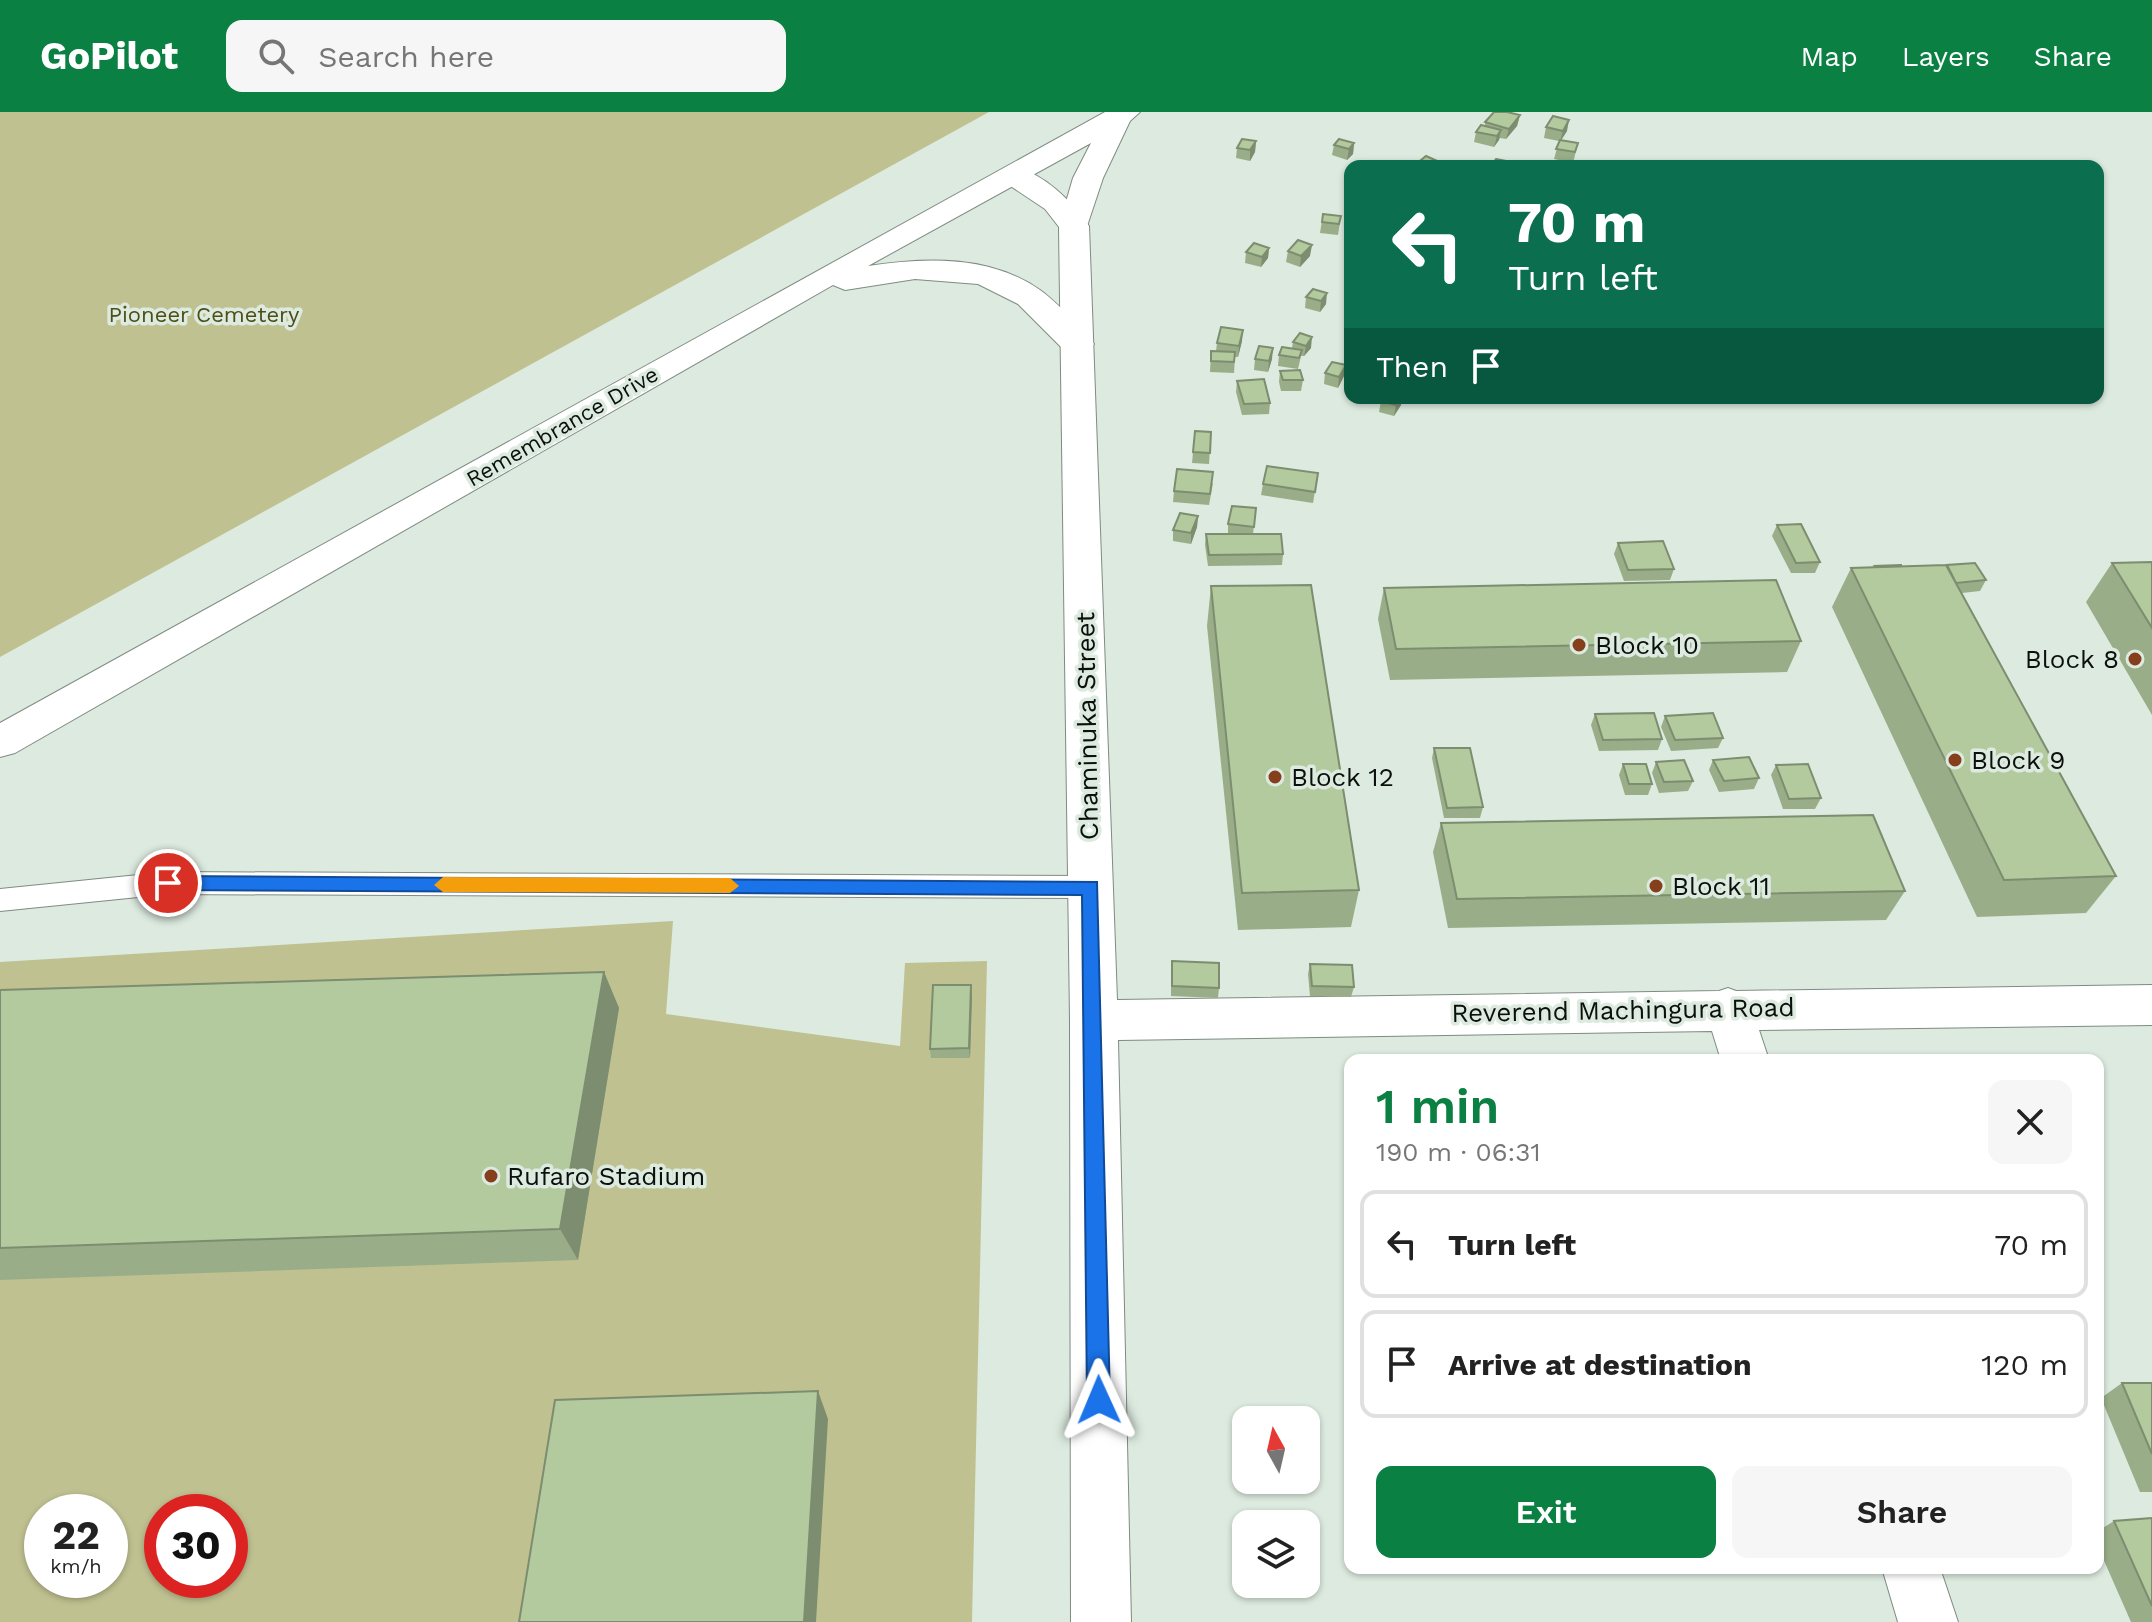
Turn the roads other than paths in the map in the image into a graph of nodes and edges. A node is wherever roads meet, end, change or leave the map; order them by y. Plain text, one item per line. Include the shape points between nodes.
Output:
1 (1122, 114) edge
2 (1013, 175) junction
3 (982, 192) junction
4 (1074, 226) junction
5 (1073, 262) junction
6 (803, 289) junction
7 (1077, 344) junction
8 (0, 742) edge
9 (1091, 887) junction
10 (0, 900) edge
11 (2152, 1005) edge
12 (1728, 1008) junction
13 (1094, 1020) junction
14 (1743, 1054) edge
15 (1913, 1574) edge
16 (1101, 1622) edge
17 (1928, 1622) edge

1 - 2 street, Remembrance Drive
1 - 4 street, Chaminuka Street via 1088,178
2 - 3 street, Remembrance Drive
2 - 4 street via 1056,203
3 - 5 street via 1043,227
3 - 6 street, Remembrance Drive
4 - 5 street, Chaminuka Street
5 - 7 street, Chaminuka Street
6 - 7 street via 888,271 969,273 1029,297
6 - 8 street, Remembrance Drive
7 - 9 street, Chaminuka Street
9 - 10 lane via 168,883
9 - 13 street, Chaminuka Street
11 - 12 street, Reverend Machingura Road
12 - 13 street, Reverend Machingura Road
12 - 14 street
13 - 16 street, Chaminuka Street
15 - 17 street

